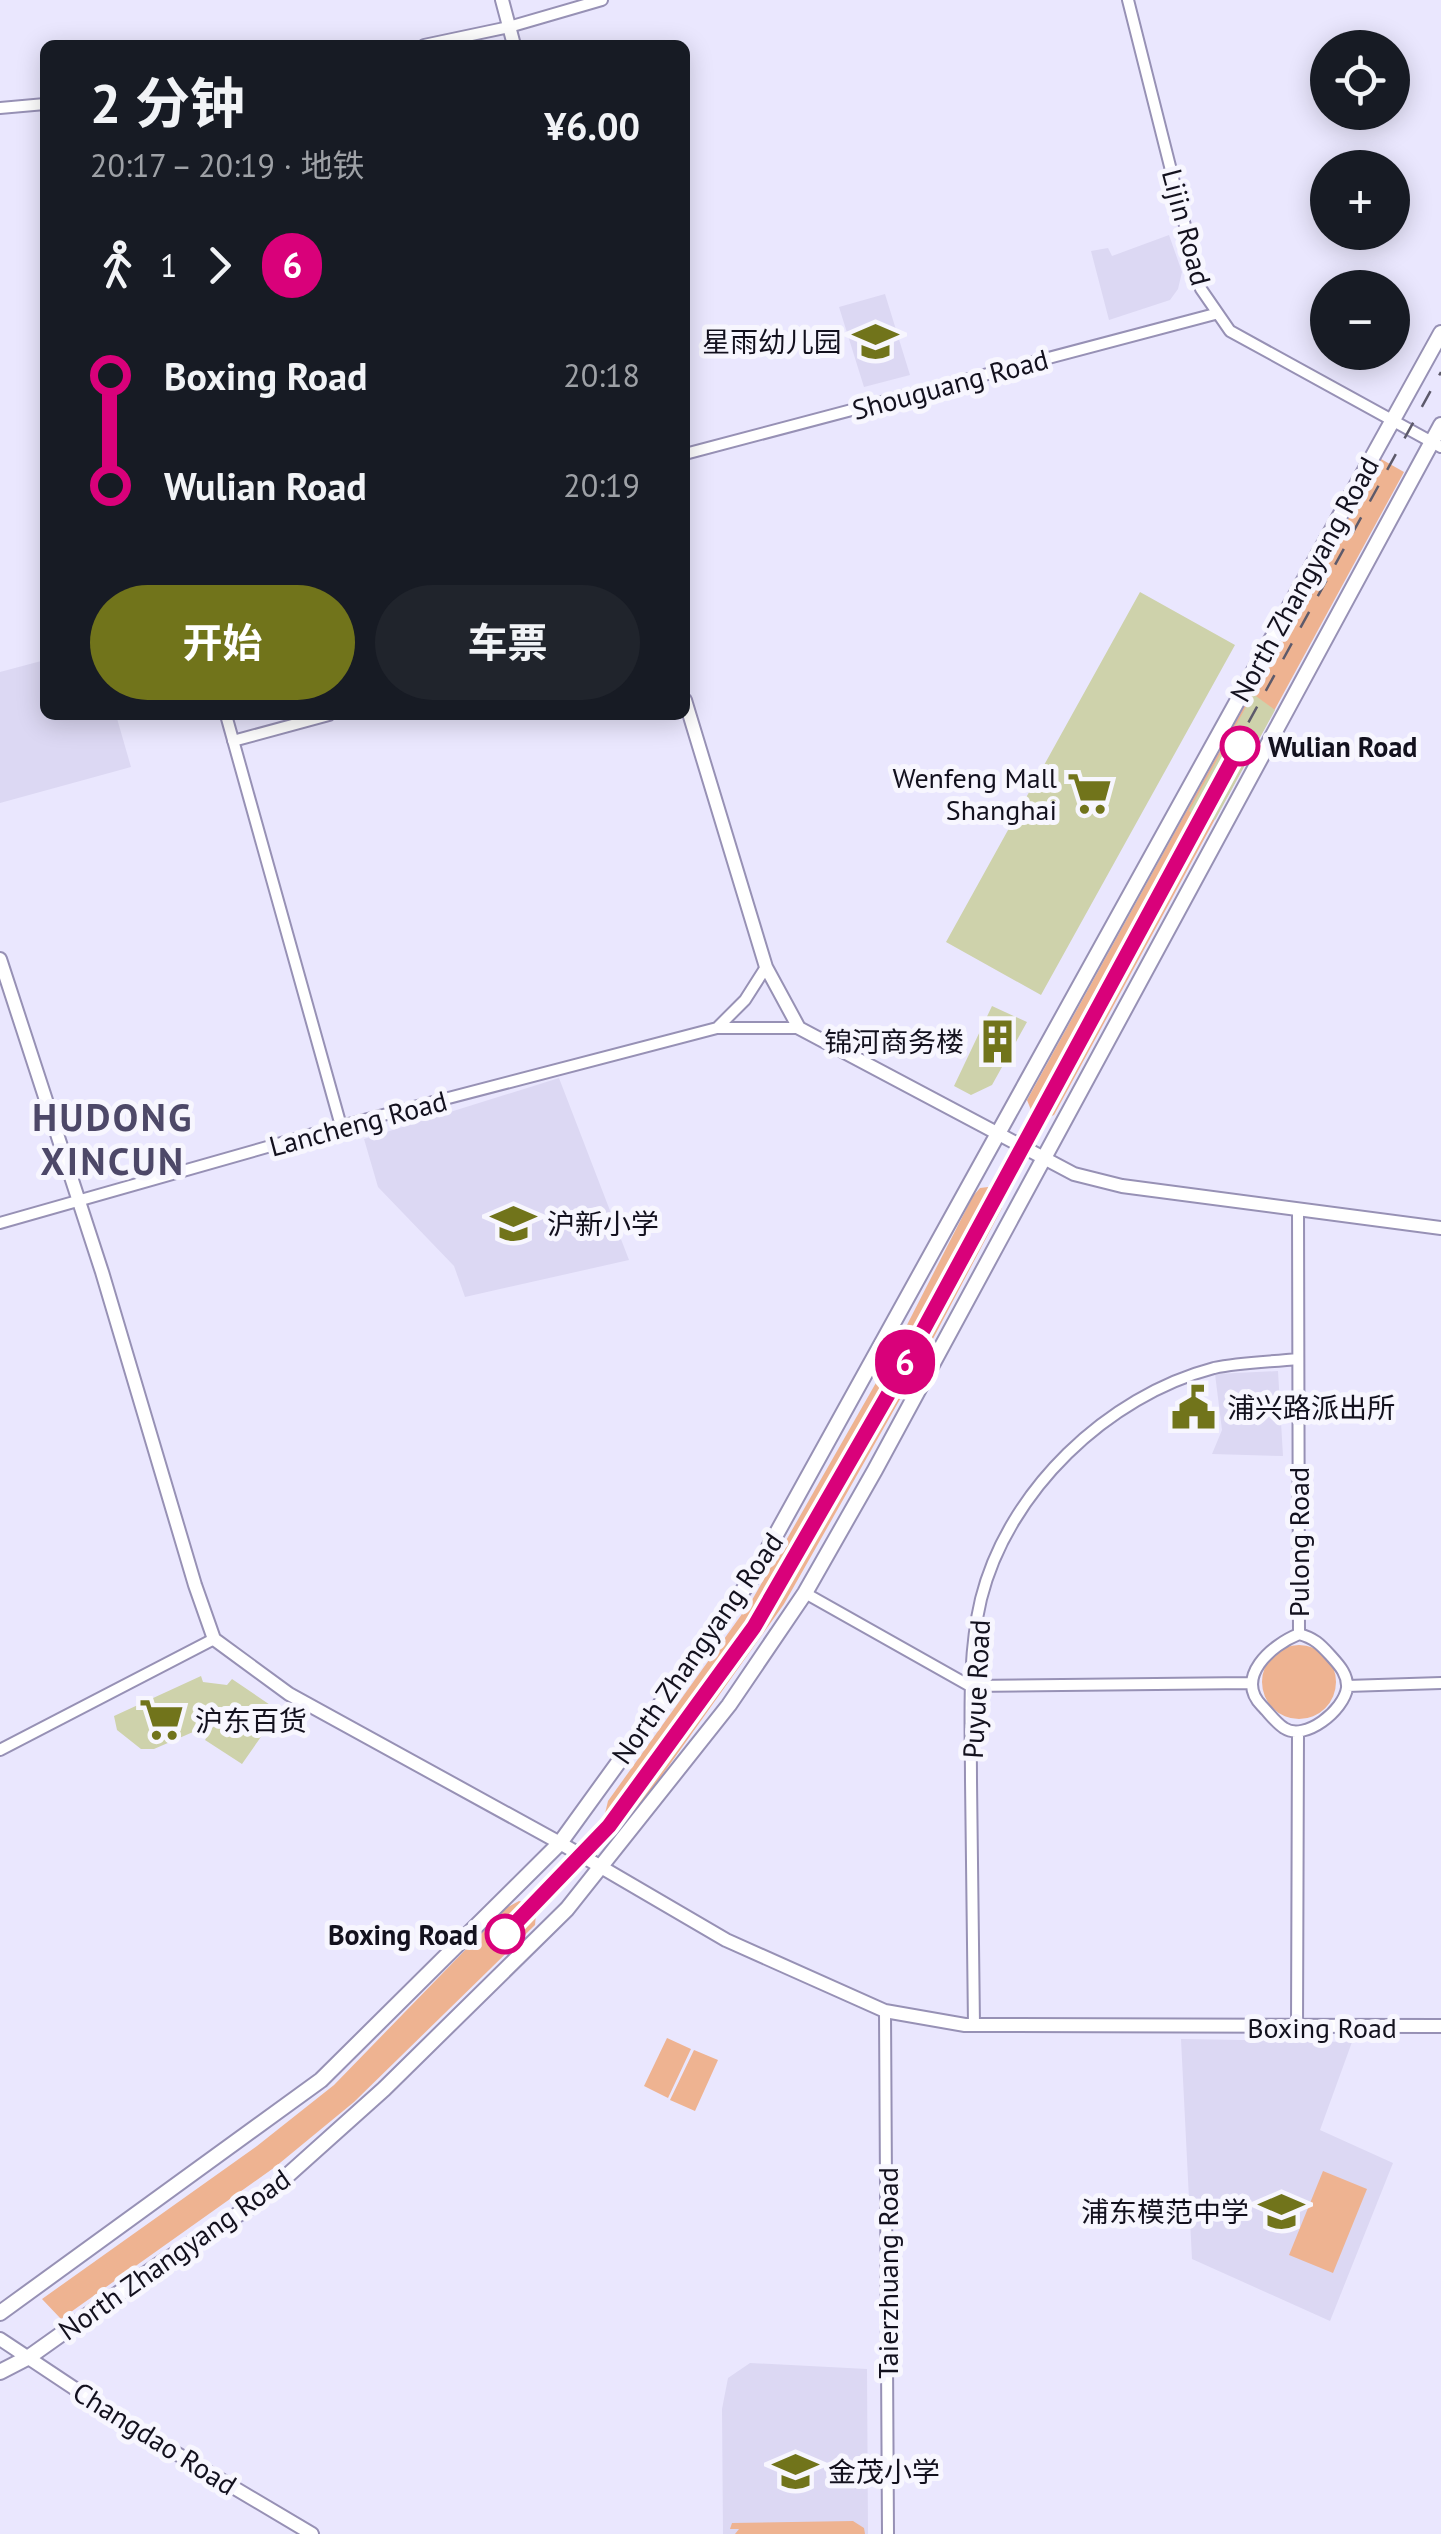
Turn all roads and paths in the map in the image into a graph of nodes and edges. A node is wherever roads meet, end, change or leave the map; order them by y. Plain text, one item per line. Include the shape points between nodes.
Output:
1 (502, 0) edge
2 (602, 0) edge
3 (1128, 0) edge
4 (509, 27) junction
5 (448, 40) edge
6 (513, 40) edge
7 (40, 104) edge
8 (0, 108) edge
9 (1215, 314) junction
10 (1441, 333) edge
11 (1391, 420) junction
12 (1441, 425) edge
13 (1436, 444) edge
14 (690, 453) edge
15 (690, 716) edge
16 (227, 720) edge
17 (311, 720) edge
18 (233, 741) junction
19 (0, 960) edge
20 (766, 966) junction
21 (717, 1028) junction
22 (798, 1028) junction
23 (340, 1126) junction
24 (998, 1137) junction
25 (1040, 1159) junction
26 (77, 1199) junction
27 (1298, 1209) junction
28 (0, 1223) edge
29 (1441, 1228) edge
30 (1298, 1359) junction
31 (806, 1593) junction
32 (1299, 1634) junction
33 (214, 1639) junction
34 (1249, 1683) junction
35 (1441, 1684) edge
36 (970, 1686) junction
37 (1348, 1686) junction
38 (1298, 1732) junction
39 (0, 1750) edge
40 (560, 1843) junction
41 (603, 1868) junction
42 (886, 2011) junction
43 (974, 2025) junction
44 (1441, 2026) edge
45 (1298, 2028) junction
46 (0, 2314) edge
47 (0, 2339) edge
48 (29, 2357) junction
49 (0, 2372) edge
50 (312, 2534) edge
51 (888, 2534) edge

1 - 4 street
2 - 4 street
3 - 9 street, Lijin Road via 1201,289
4 - 5 street
4 - 6 street
7 - 8 street
9 - 11 street, Lijin Road via 1230,332
9 - 14 street, Shouguang Road
10 - 11 main road, North Zhangyang Road
11 - 13 street, Lijin Road
11 - 24 main road, North Zhangyang Road
12 - 13 main road, North Zhangyang Road
13 - 25 main road, North Zhangyang Road
15 - 20 street
16 - 18 street
17 - 18 street
18 - 23 street
19 - 26 street
20 - 21 street via 746,1000
20 - 22 street
21 - 22 street, Lancheng Road
21 - 23 street, Lancheng Road
22 - 24 street
23 - 26 street, Lancheng Road
24 - 25 street
24 - 40 main road, North Zhangyang Road via 752,1578
25 - 27 street via 1122,1186
25 - 31 main road, North Zhangyang Road
26 - 28 street, Lancheng Road
26 - 33 street
27 - 29 street
27 - 30 street, Pulong Road
30 - 32 street, Pulong Road
30 - 36 street, Puyue Road via 1215,1368 1173,1384 1122,1412 1052,1466 1007,1533 981,1598
31 - 36 street
31 - 41 main road, North Zhangyang Road
32 - 34 street, Pulong Road via 1284,1640
32 - 37 street, Pulong Road via 1315,1639 1344,1670
33 - 39 street
33 - 40 street, Boxing Road via 289,1694
34 - 36 street
34 - 38 street via 1253,1697 1285,1730
35 - 37 street
36 - 43 street, Puyue Road
37 - 38 street via 1343,1700 1310,1731
38 - 45 street
40 - 41 street, Boxing Road
40 - 46 main road, North Zhangyang Road via 322,2080
41 - 42 street, Boxing Road via 726,1940
41 - 48 main road, North Zhangyang Road via 478,1999 259,2201
42 - 43 street, Boxing Road
42 - 51 street, Taierzhuang Road
43 - 45 street, Boxing Road
44 - 45 street, Boxing Road
47 - 48 street, Changdao Road
48 - 49 main road, North Zhangyang Road
48 - 50 street, Changdao Road via 136,2430

